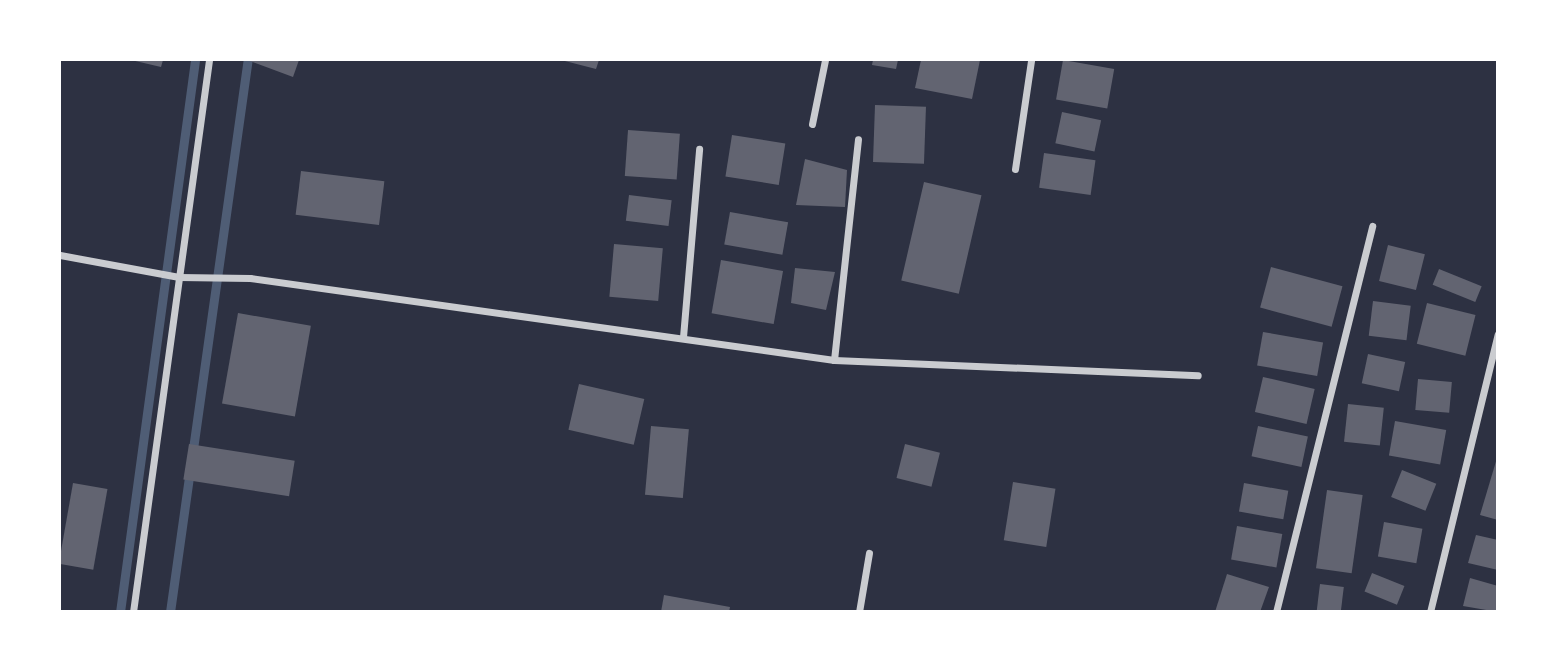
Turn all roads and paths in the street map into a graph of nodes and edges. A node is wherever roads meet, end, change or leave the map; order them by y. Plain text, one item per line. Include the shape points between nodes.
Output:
1 (209, 60) edge
2 (825, 60) edge
3 (1031, 60) edge
4 (812, 124) dead end
5 (858, 139) dead end
6 (699, 149) dead end
7 (1016, 169) dead end
8 (1372, 226) dead end
9 (60, 255) edge
10 (179, 277) junction
11 (1497, 334) edge
12 (683, 337) junction
13 (834, 360) junction
14 (1198, 375) dead end
15 (869, 554) dead end
16 (133, 611) edge
17 (859, 611) edge
18 (1276, 611) edge
19 (1430, 611) edge

1 - 10 street
2 - 4 street
3 - 7 street
5 - 13 street
6 - 12 street
8 - 18 street
9 - 10 street
10 - 12 street via 250,278
10 - 16 street
11 - 19 street
12 - 13 street
13 - 14 street
15 - 17 street

